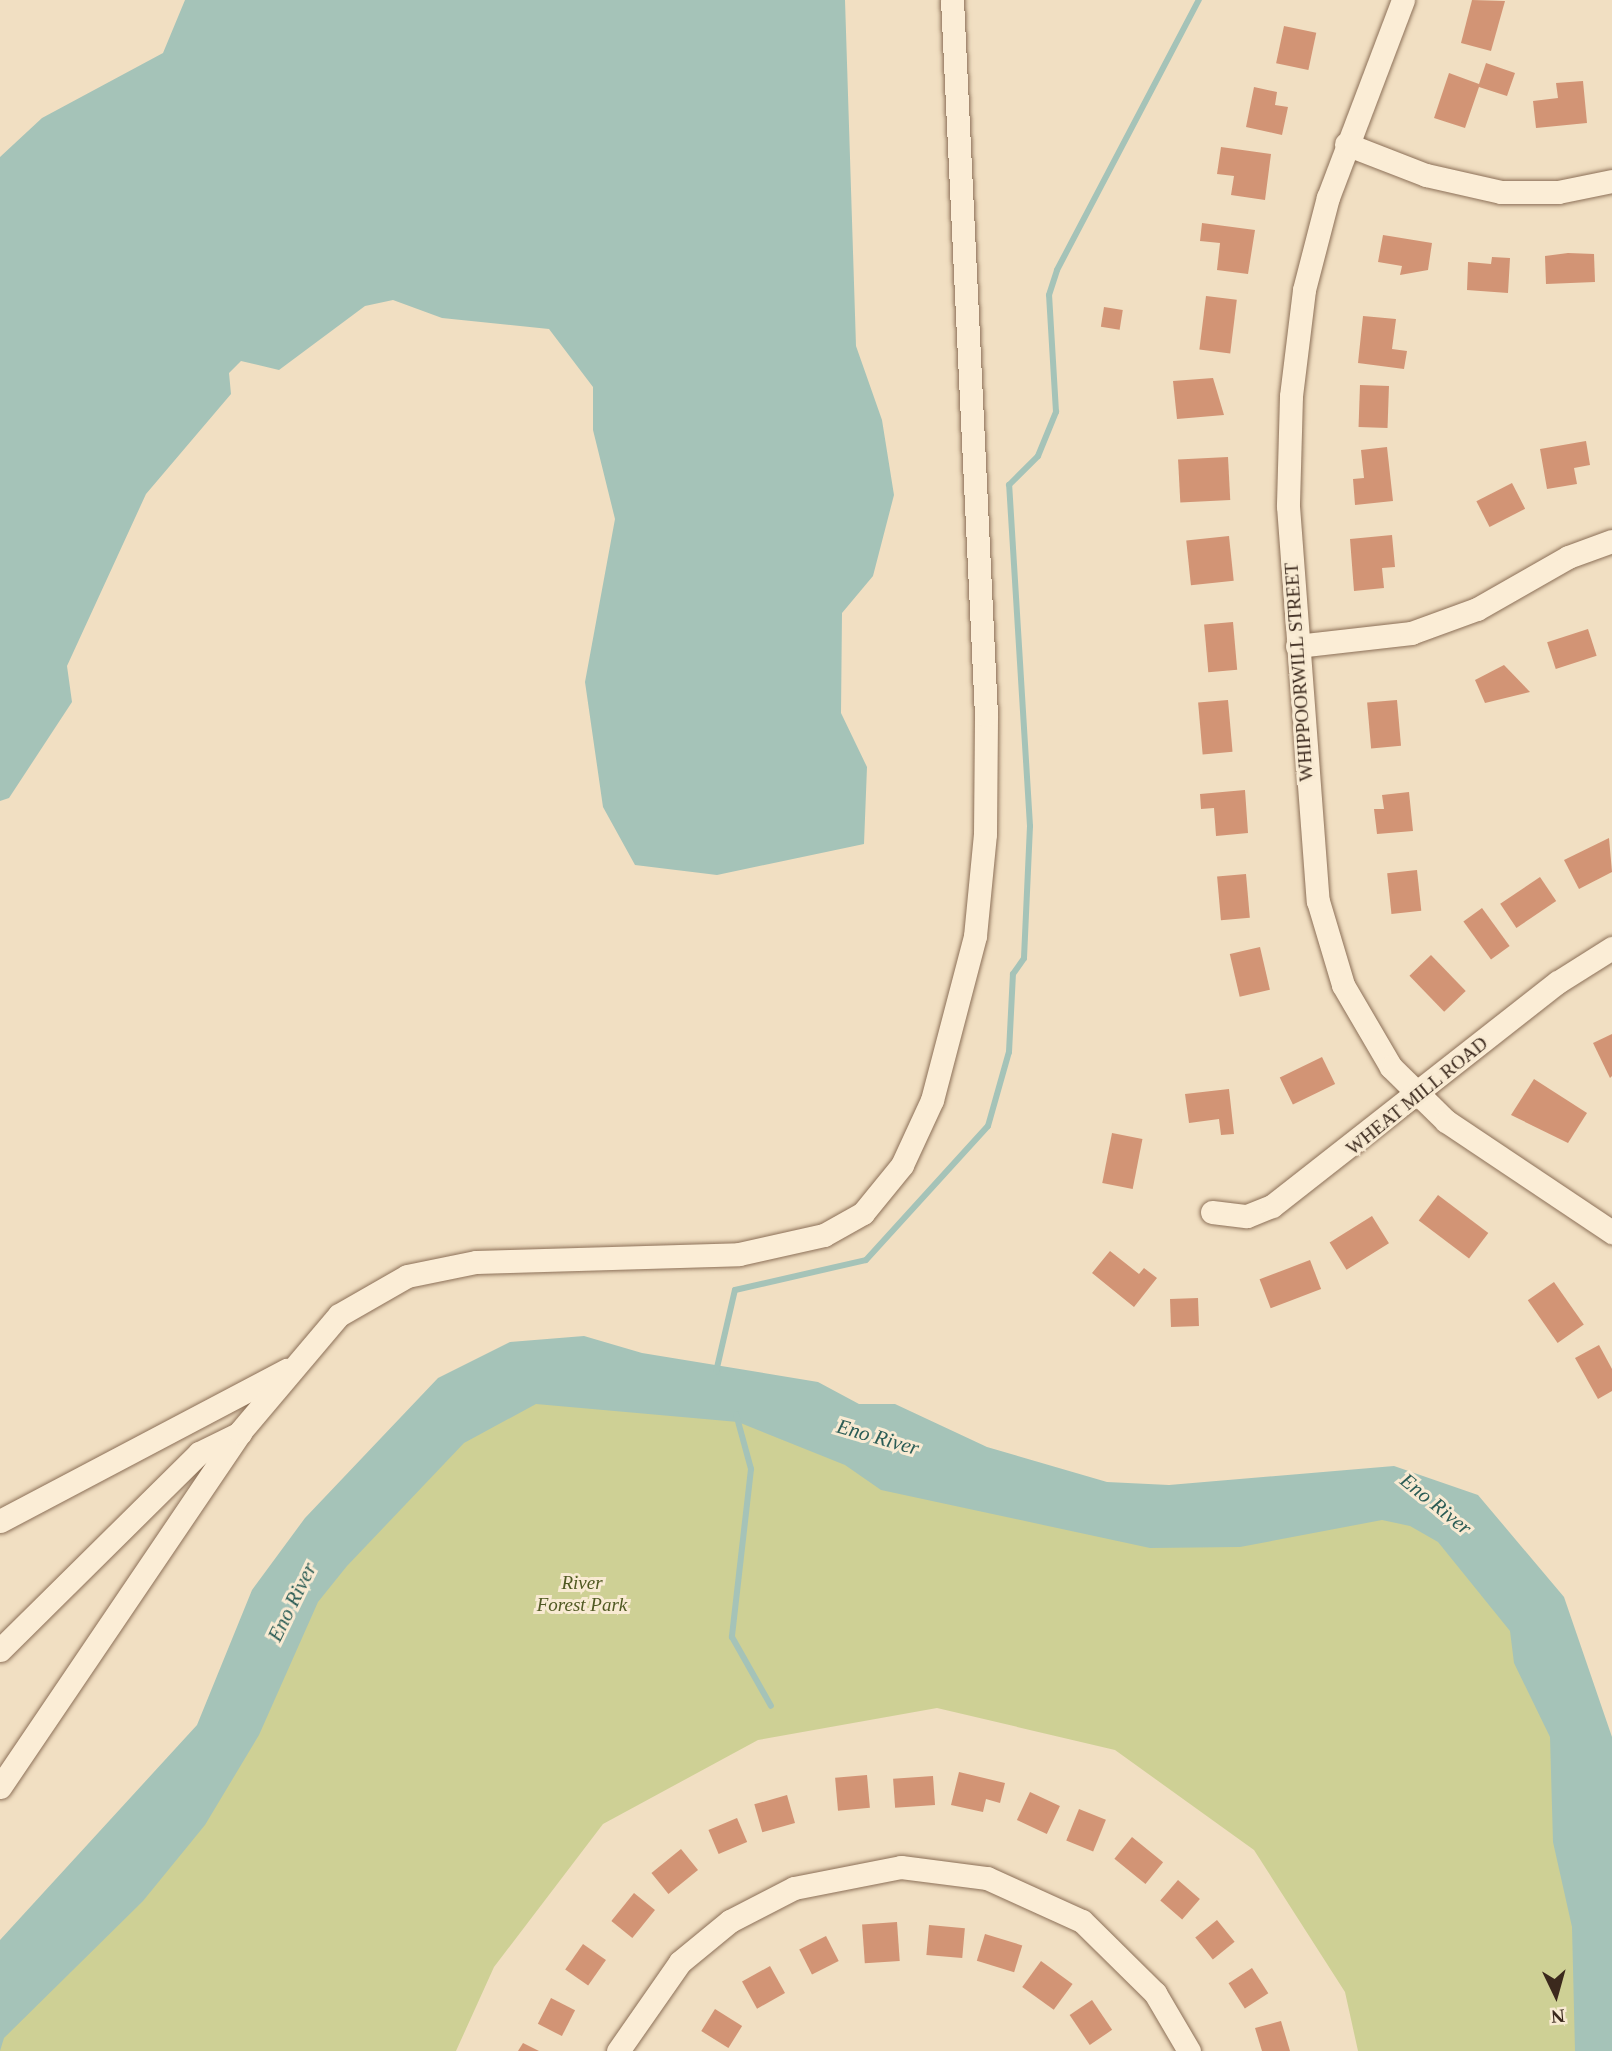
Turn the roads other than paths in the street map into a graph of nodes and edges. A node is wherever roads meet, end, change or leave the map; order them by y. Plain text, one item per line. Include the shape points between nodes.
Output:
1 (952, 0) edge
2 (1403, 0) edge
3 (1346, 144) junction
4 (1612, 181) edge
5 (1612, 541) edge
6 (1297, 646) junction
7 (1612, 948) edge
8 (1418, 1097) junction
9 (1212, 1212) dead end
10 (1612, 1232) edge
11 (296, 1366) junction
12 (240, 1432) junction
13 (0, 1521) edge
14 (0, 1650) edge
15 (0, 1787) edge
16 (618, 2051) edge
17 (1189, 2051) edge

1 - 11 street via 986,715 985,834 975,936 932,1101 902,1165 863,1213 824,1234 739,1254 528,1256 407,1276 339,1315
2 - 3 street, WHIPPOORWILL STREET
3 - 4 street via 1426,175 1501,192 1558,192
3 - 6 street, WHIPPOORWILL STREET via 1311,260 1291,396 1288,506
5 - 6 street via 1568,557 1477,609 1411,633
6 - 8 street, WHIPPOORWILL STREET via 1314,875 1326,933 1343,985 1370,1037
7 - 8 street, WHEAT MILL ROAD via 1558,982
8 - 9 street, WHEAT MILL ROAD via 1272,1206 1247,1216
8 - 10 street, WHIPPOORWILL STREET via 1475,1143
11 - 12 street
11 - 13 street
12 - 14 street via 199,1453
12 - 15 street
16 - 17 street via 680,1962 730,1921 794,1888 901,1867 987,1878 1082,1921 1155,1993

